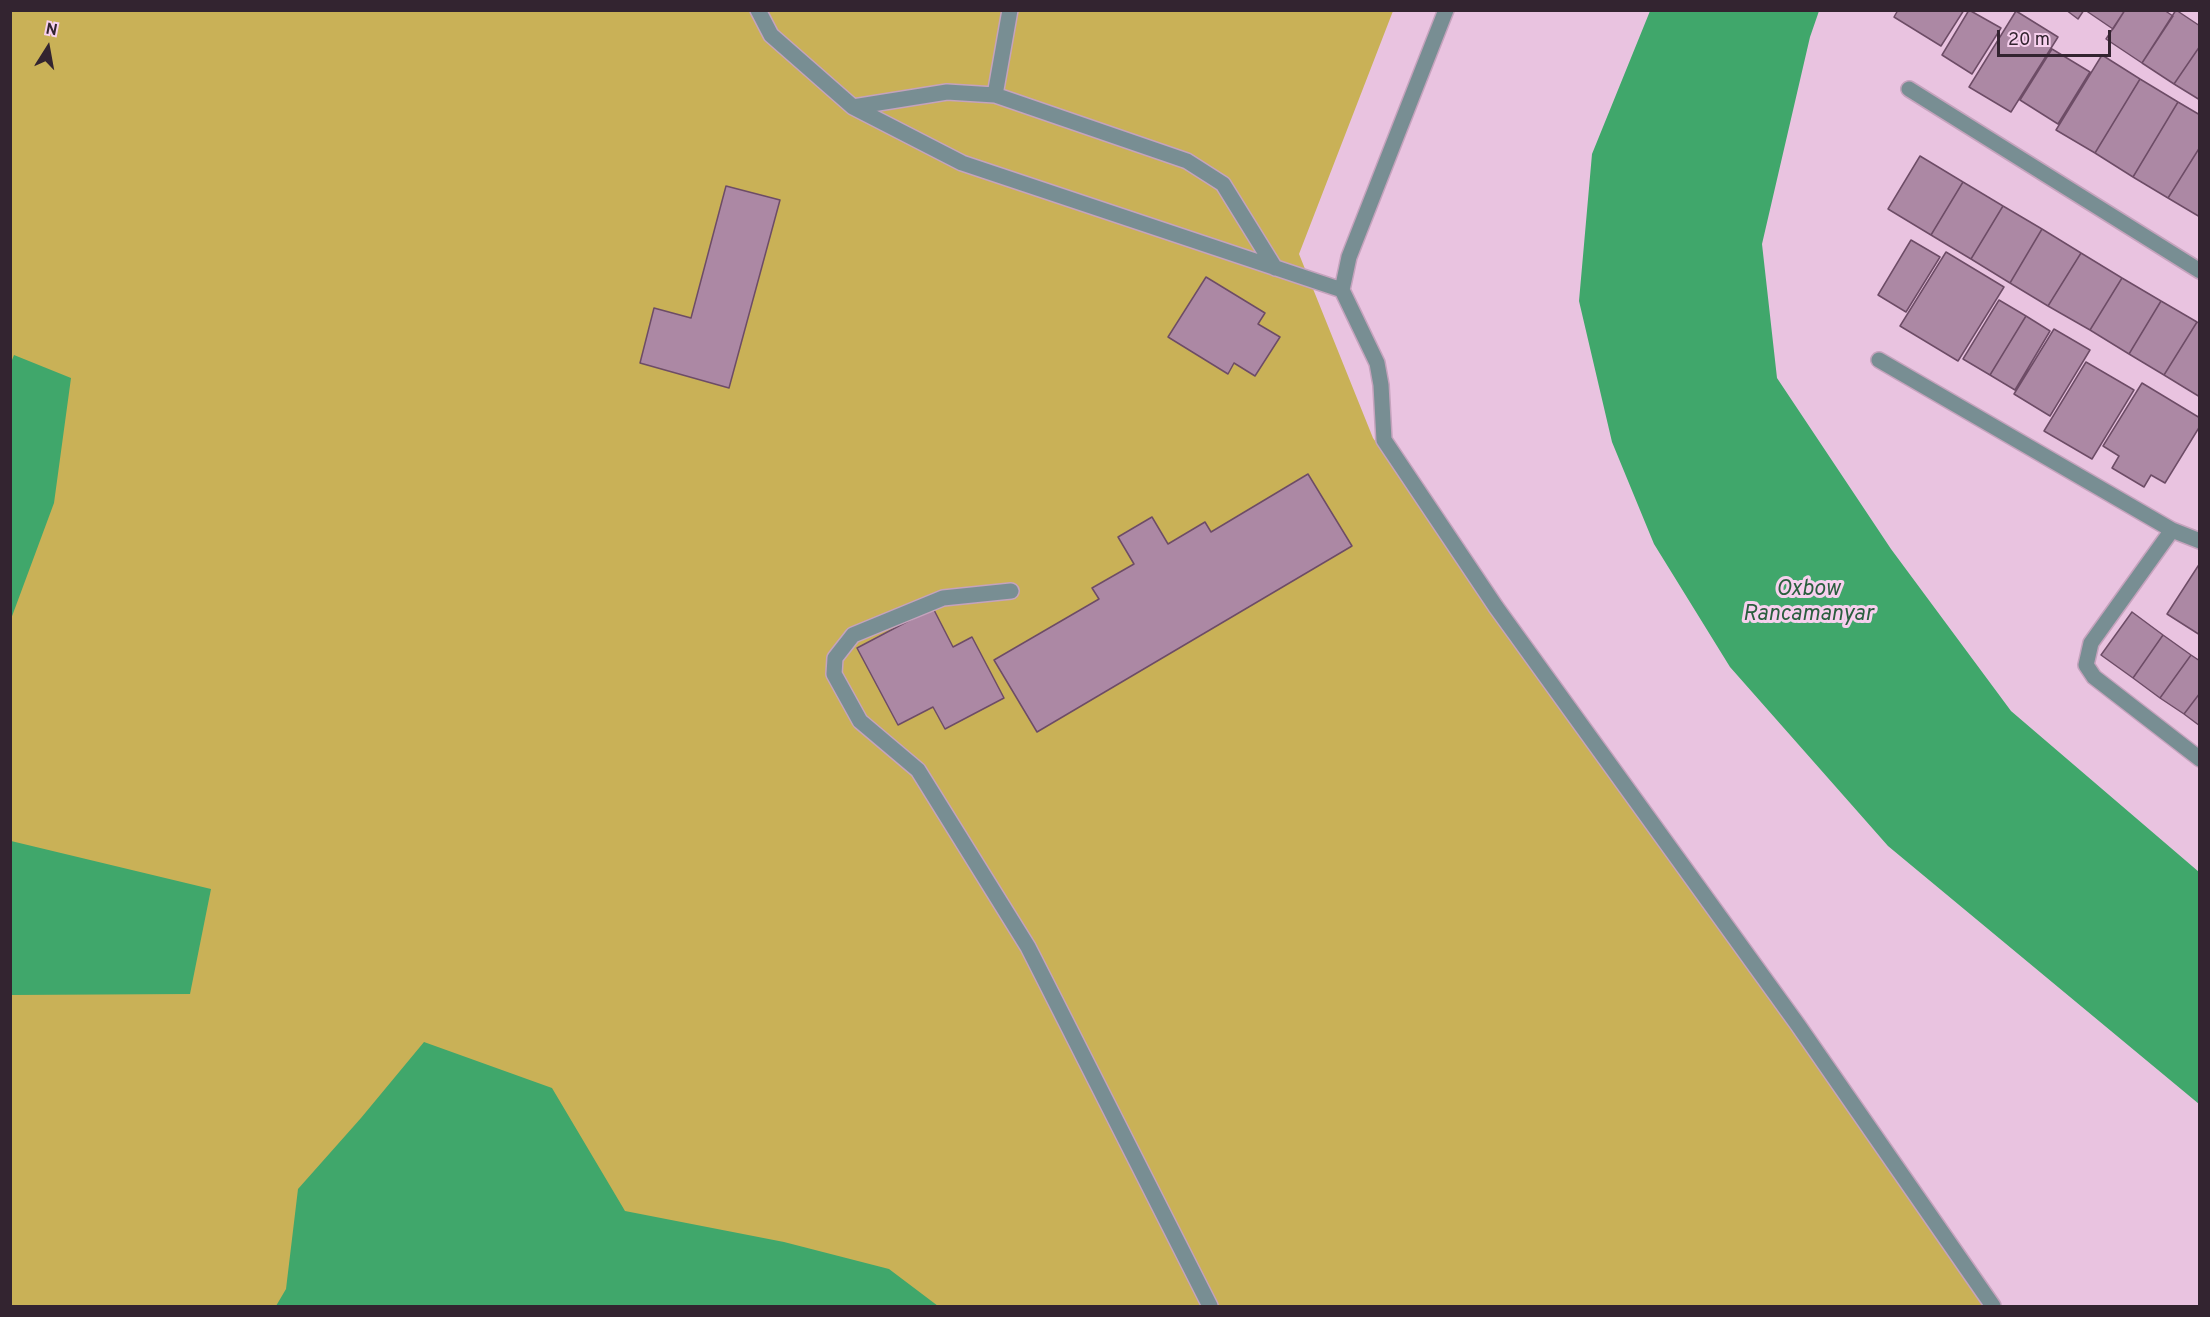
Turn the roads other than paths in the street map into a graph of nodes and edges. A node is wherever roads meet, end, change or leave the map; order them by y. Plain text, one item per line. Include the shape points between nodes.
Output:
1 (758, 10) edge
2 (1010, 10) edge
3 (1446, 10) edge
4 (1909, 90) dead end
5 (995, 95) junction
6 (853, 107) junction
7 (1275, 268) junction
8 (2199, 271) edge
9 (1342, 290) junction
10 (1879, 360) dead end
11 (2172, 530) junction
12 (2199, 542) edge
13 (1011, 591) dead end
14 (2199, 759) edge
15 (1210, 1306) edge
16 (1993, 1306) edge

1 - 6 street via 771,35
2 - 5 street
3 - 9 street via 1349,257
4 - 8 street
5 - 6 street via 947,92
5 - 7 street via 1188,161 1223,184
6 - 7 street via 962,163
7 - 9 street
9 - 16 street via 1377,363 1384,440 1496,607 1798,1025
10 - 11 street
11 - 12 street
11 - 14 street via 2091,643 2086,665 2094,677
13 - 15 street via 943,598 853,635 835,658 834,674 860,721 918,770 1028,947

